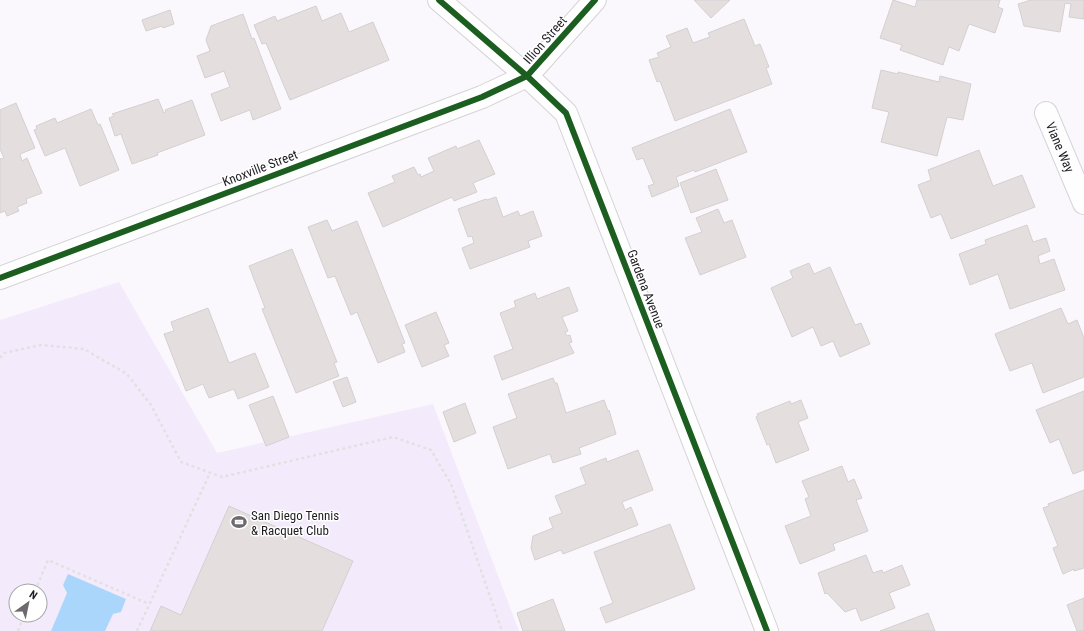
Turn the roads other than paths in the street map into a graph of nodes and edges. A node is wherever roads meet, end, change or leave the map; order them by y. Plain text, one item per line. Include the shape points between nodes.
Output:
1 (439, 0) edge
2 (595, 0) edge
3 (527, 76) junction
4 (1046, 113) dead end
5 (1084, 203) edge
6 (0, 278) edge
7 (767, 631) edge

1 - 3 street, Gardena Avenue
2 - 3 street, Illion Street
3 - 6 street, Knoxville Street via 482,97
3 - 7 street, Gardena Avenue via 566,113
4 - 5 street, Viane Way

